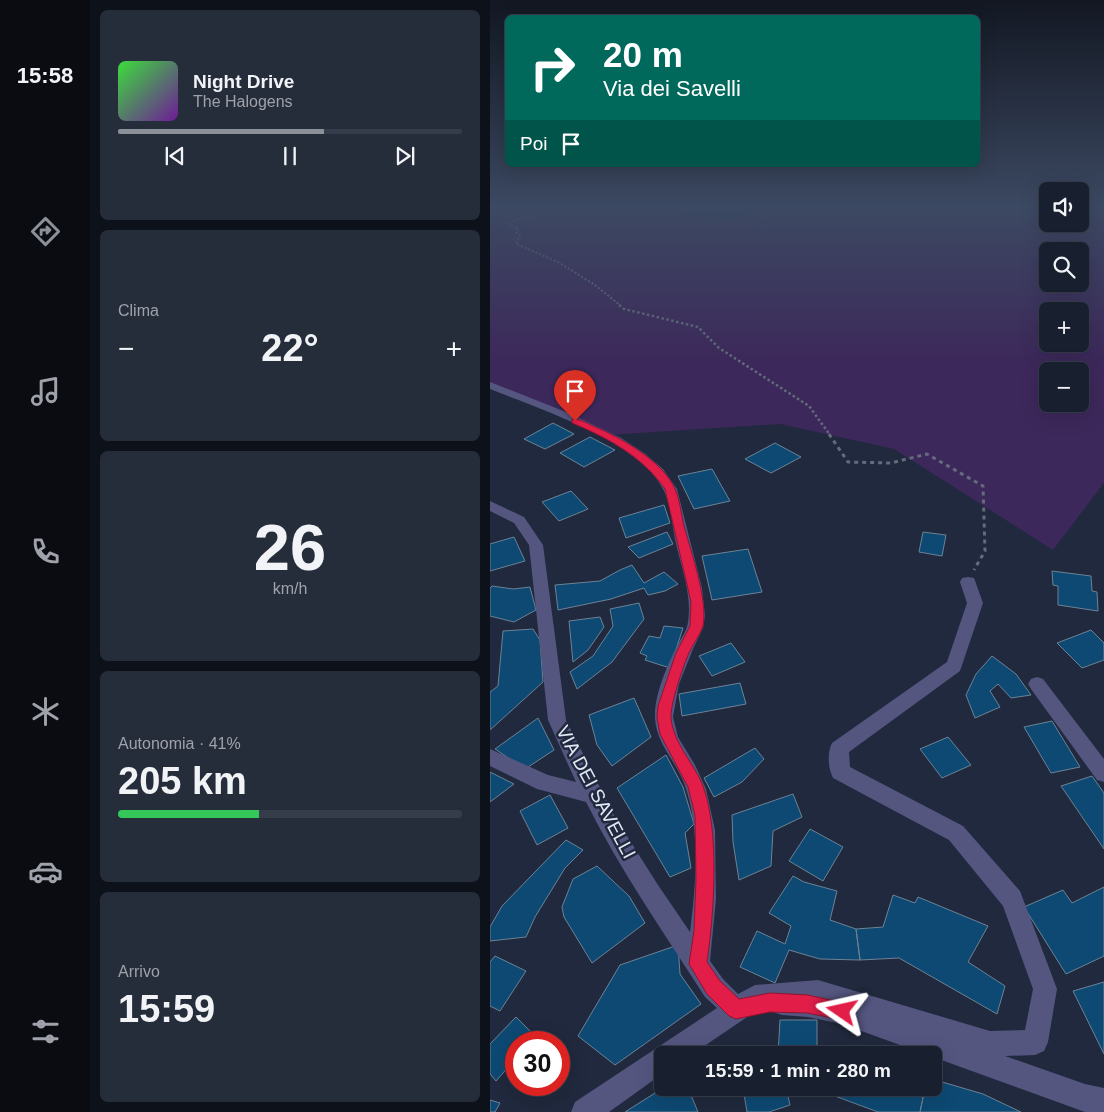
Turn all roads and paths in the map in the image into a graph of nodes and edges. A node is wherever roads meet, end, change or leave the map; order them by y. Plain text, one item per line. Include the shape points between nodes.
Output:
1 (549, 259) edge
2 (490, 385) edge
3 (490, 505) edge
4 (968, 582) joint
5 (1036, 684) dead end
6 (490, 757) edge
7 (1104, 774) edge
8 (593, 795) junction
9 (698, 964) junction
10 (736, 1009) junction
11 (681, 1046) edge
12 (654, 1065) edge
13 (1104, 1102) edge
14 (585, 1112) edge

1 - 4 path via 595,285 624,309 698,326 719,348 809,406 848,462 891,463 927,454 983,486 985,551
2 - 9 street via 608,435 643,458 670,489 697,602 696,626 682,653 664,717 671,742 695,786 703,815 705,880
3 - 8 street, VIA DEI SAVELLI via 519,520 536,545 557,720
4 - 10 street via 975,603 954,666 839,749 840,772 956,832 1012,899 1044,989 1035,1042 990,1044 818,992 755,997
5 - 7 street
6 - 8 street via 544,783
8 - 9 street, VIA DEI SAVELLI via 650,893
9 - 10 street, VIA DEI SAVELLI via 714,988
10 - 11 street
10 - 13 street via 770,1002 808,1004 842,1011
12 - 14 street

